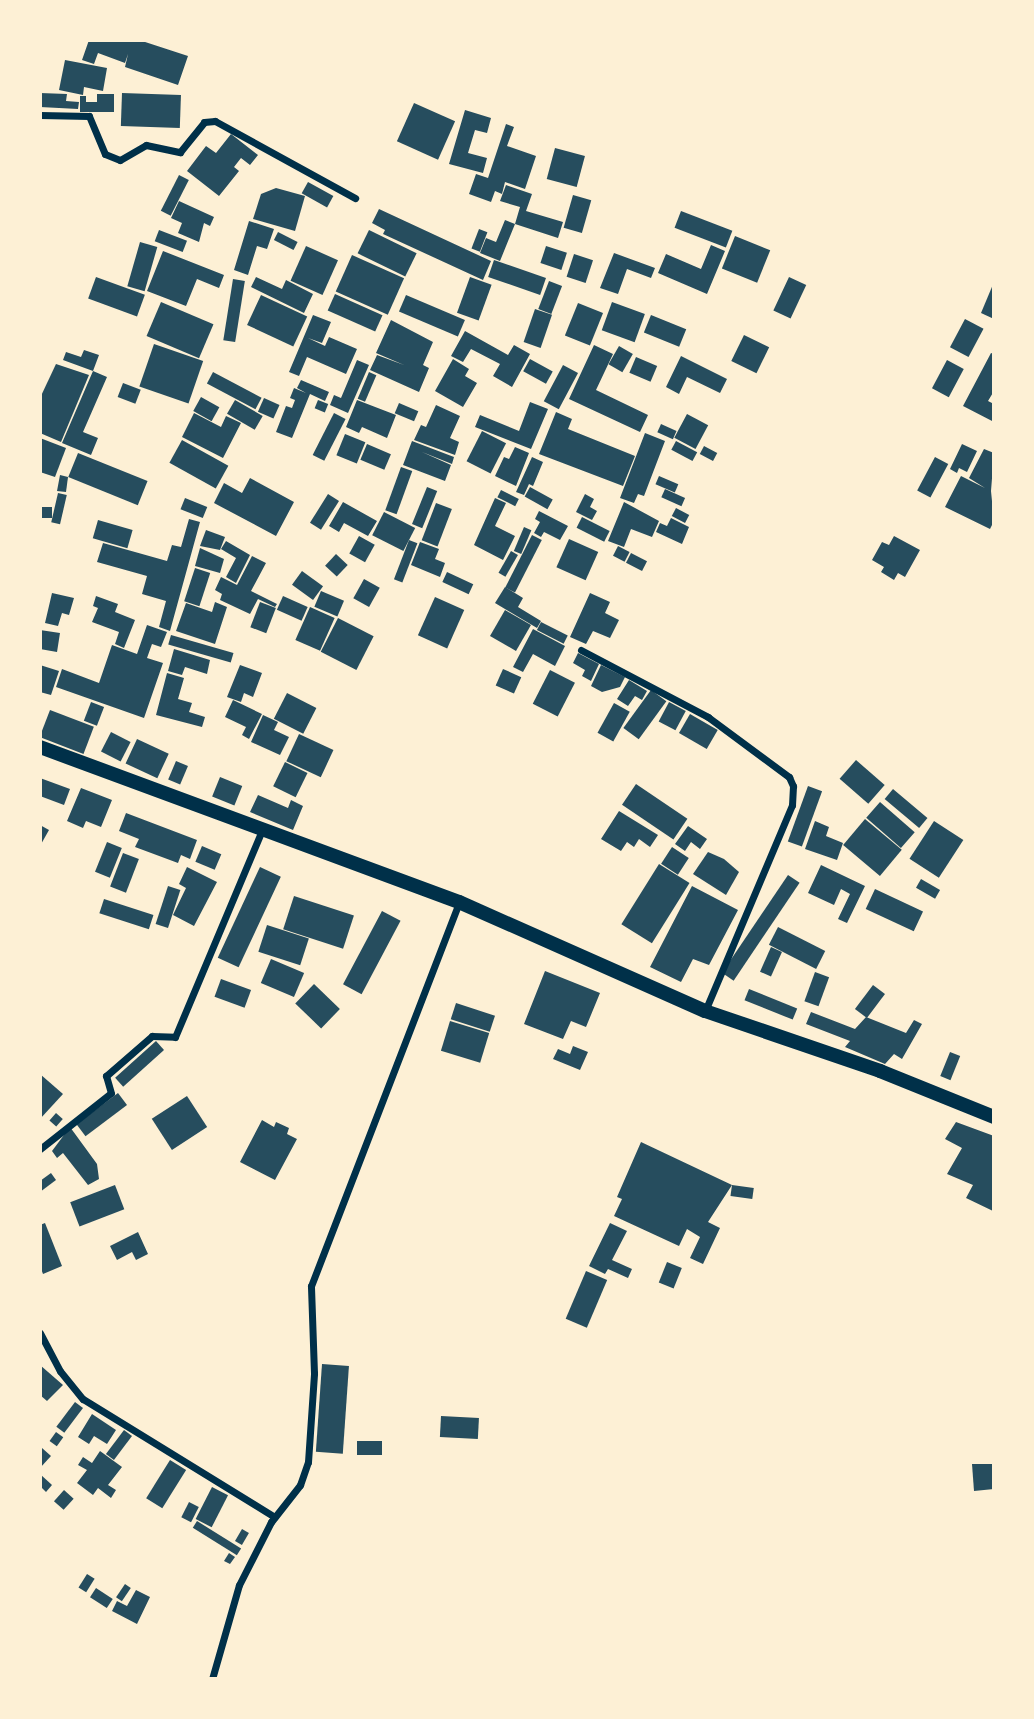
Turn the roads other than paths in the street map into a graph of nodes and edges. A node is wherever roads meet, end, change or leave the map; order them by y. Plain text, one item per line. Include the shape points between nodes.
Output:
1 (40, 115) edge
2 (355, 198) dead end
3 (581, 650) dead end
4 (40, 747) edge
5 (262, 830) junction
6 (459, 902) junction
7 (705, 1011) junction
8 (994, 1117) edge
9 (40, 1149) edge
10 (40, 1333) edge
11 (275, 1517) junction
12 (212, 1679) edge

1 - 2 street via 89,116 106,154 120,160 146,145 180,152 204,122 215,121
3 - 7 street via 708,717 789,777 793,786 792,805
4 - 5 main road
5 - 6 main road
5 - 9 street via 175,1037 152,1036 106,1076 111,1093
6 - 7 main road
6 - 11 street via 311,1286 314,1373 308,1462 300,1485
7 - 8 main road via 880,1071
10 - 11 street via 60,1371 83,1399
11 - 12 street via 239,1585

